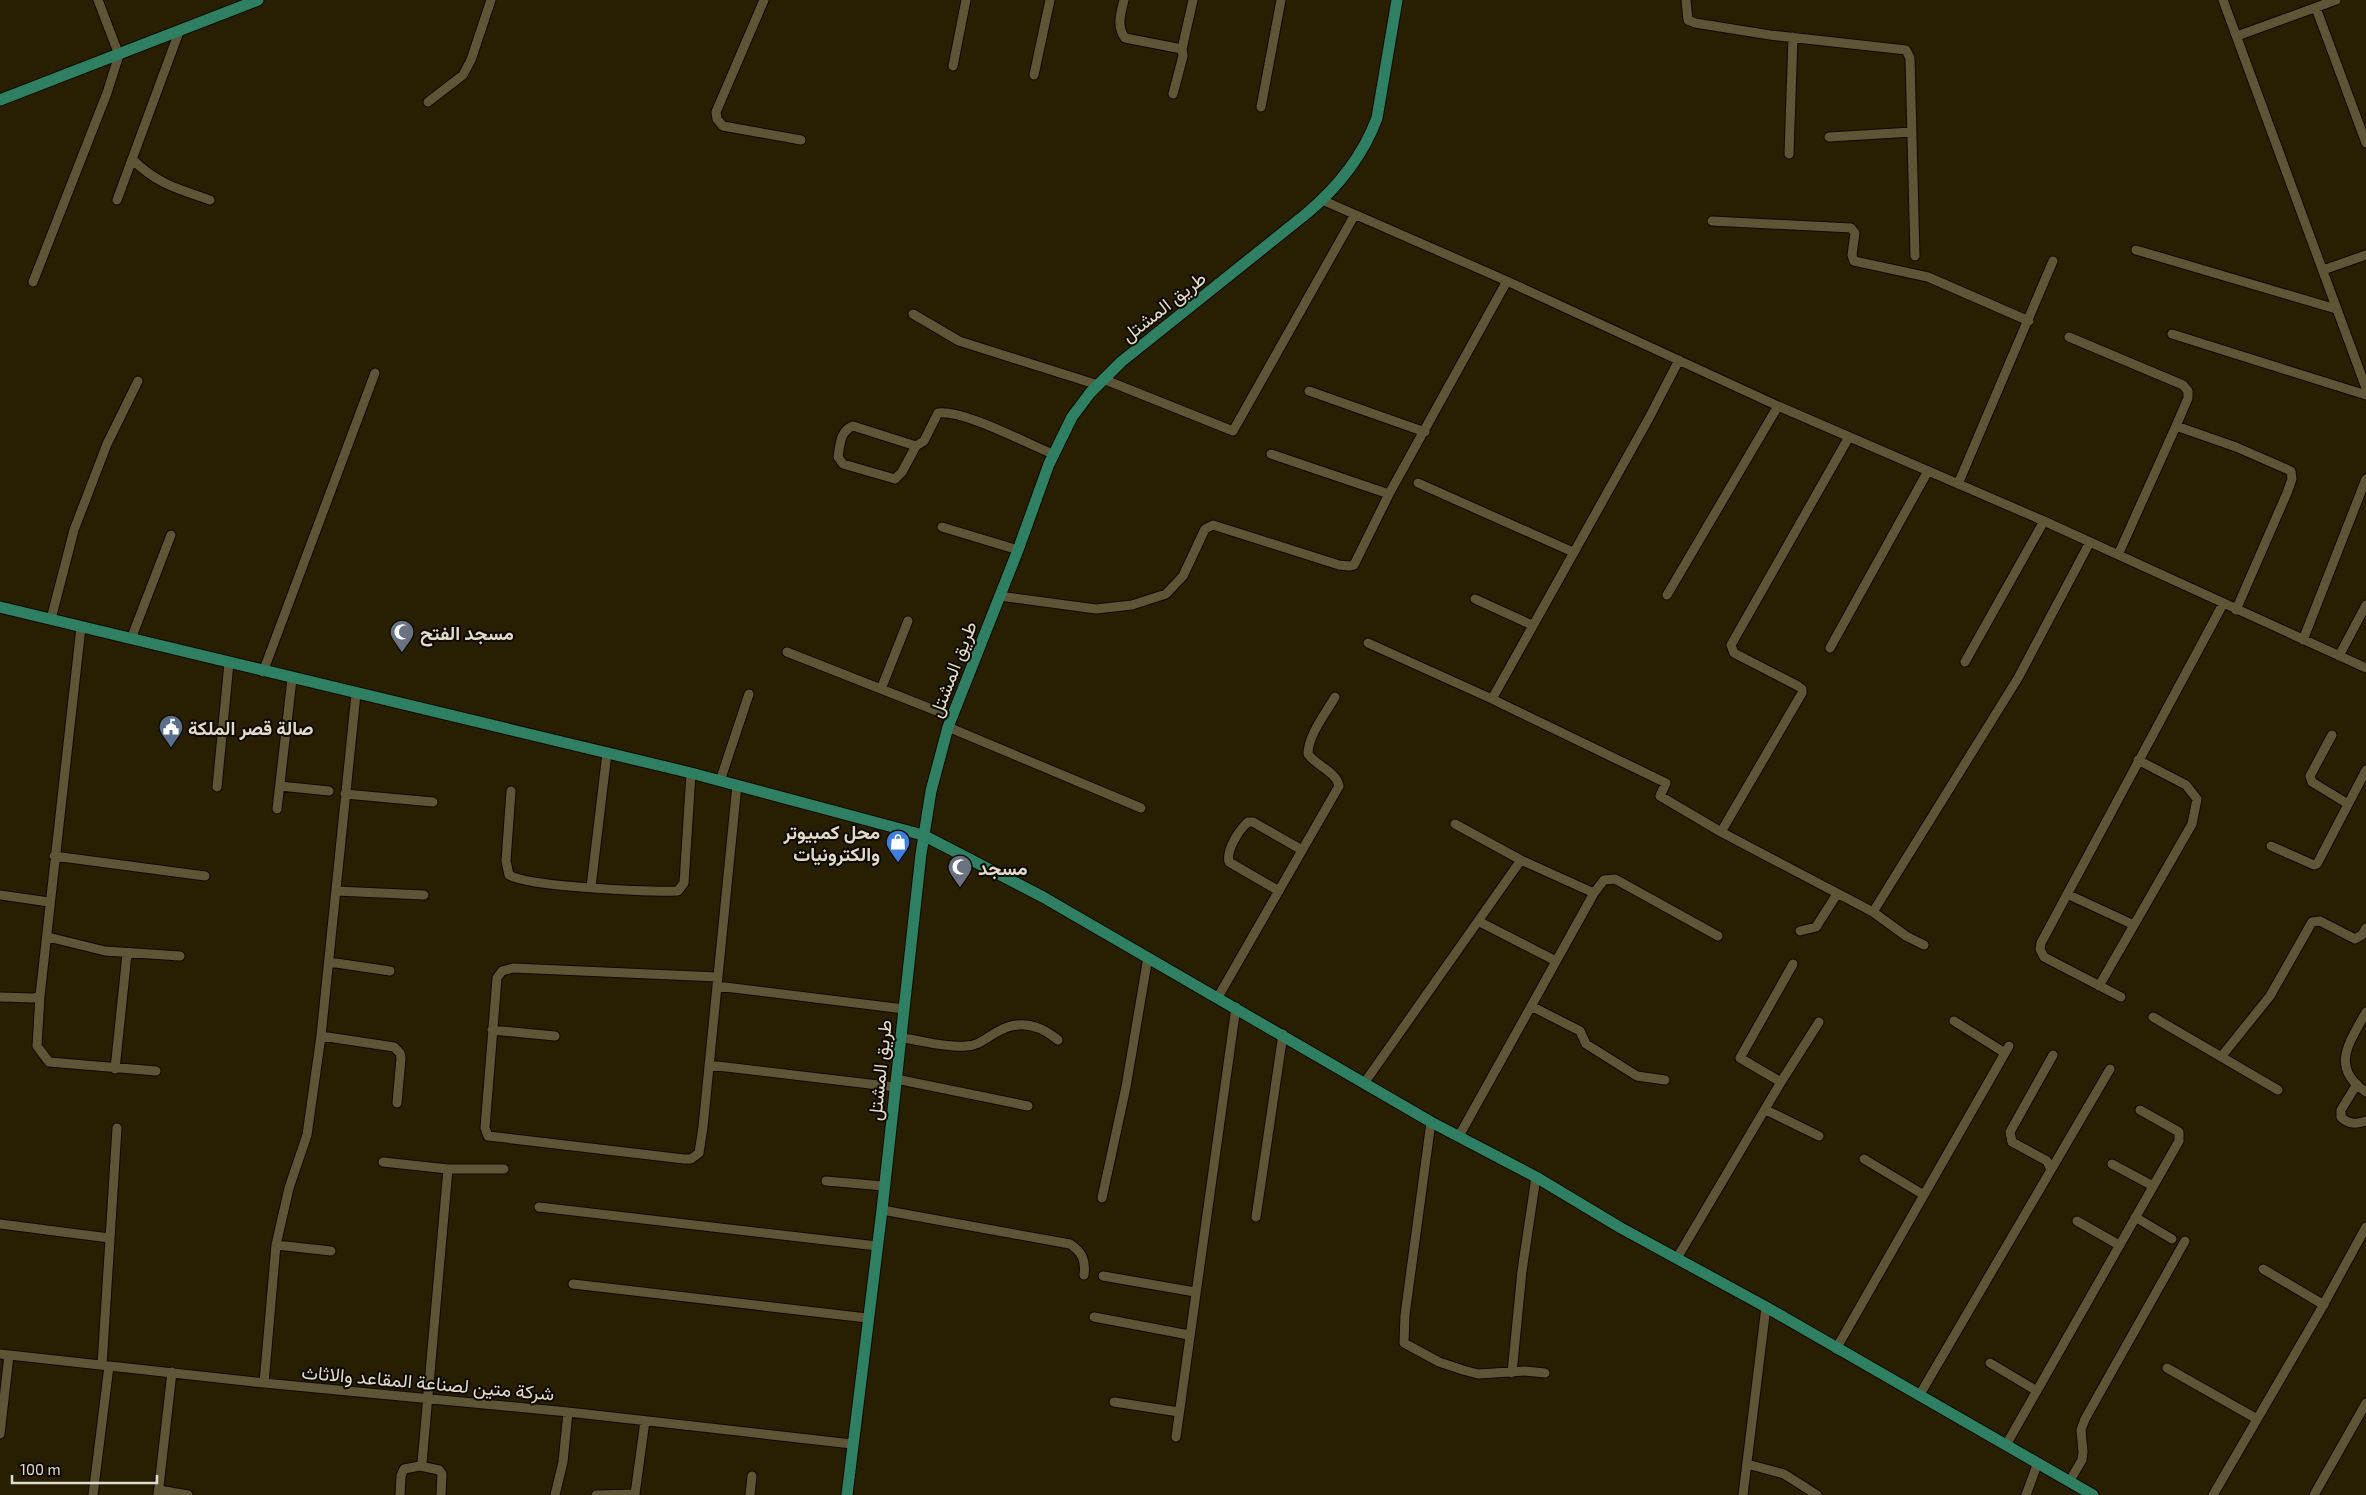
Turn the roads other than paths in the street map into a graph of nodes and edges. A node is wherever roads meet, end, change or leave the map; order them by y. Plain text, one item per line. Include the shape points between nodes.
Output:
1 (98, 0) edge
2 (258, 0) edge
3 (491, 0) edge
4 (764, 0) edge
5 (966, 0) edge
6 (1050, 0) edge
7 (1124, 0) edge
8 (1193, 0) edge
9 (1281, 0) edge
10 (1397, 0) edge
11 (1686, 0) edge
12 (2223, 0) edge
13 (2336, 0) edge
14 (2316, 8) junction
15 (179, 32) junction
16 (2237, 36) junction
17 (1793, 37) junction
18 (1182, 49) junction
19 (119, 55) junction
20 (953, 66) dead end
21 (1034, 75) dead end
22 (1173, 94) dead end
23 (0, 100) edge
24 (428, 102) dead end
25 (1261, 107) dead end
26 (1912, 132) junction
27 (1830, 137) dead end
28 (801, 140) dead end
29 (2366, 143) edge
30 (1789, 154) dead end
31 (132, 159) junction
32 (117, 200) dead end
33 (210, 200) dead end
34 (1322, 200) junction
35 (1354, 216) junction
36 (1712, 221) dead end
37 (2136, 250) dead end
38 (2366, 254) edge
39 (1915, 256) dead end
40 (2053, 261) dead end
41 (2322, 270) junction
42 (1507, 281) junction
43 (33, 282) dead end
44 (2336, 309) junction
45 (913, 314) dead end
46 (2029, 320) junction
47 (2172, 334) dead end
48 (2069, 337) dead end
49 (1679, 360) junction
50 (375, 373) dead end
51 (138, 382) dead end
52 (1100, 382) junction
53 (2366, 388) edge
54 (1309, 391) dead end
55 (2366, 395) edge
56 (1778, 406) junction
57 (2176, 426) junction
58 (1425, 432) junction
59 (1849, 437) junction
60 (916, 446) junction
61 (1053, 454) junction
62 (1271, 454) dead end
63 (1928, 471) junction
64 (2366, 478) edge
65 (1418, 483) dead end
66 (1958, 484) junction
67 (1389, 494) junction
68 (2044, 521) junction
69 (942, 527) dead end
70 (171, 535) dead end
71 (2090, 542) junction
72 (1018, 550) junction
73 (1574, 552) junction
74 (2118, 555) junction
75 (1666, 595) dead end
76 (999, 596) junction
77 (1475, 599) dead end
78 (2223, 604) junction
79 (2366, 605) edge
80 (0, 607) edge
81 (2236, 610) junction
82 (51, 620) junction
83 (908, 621) dead end
84 (1532, 625) junction
85 (81, 627) junction
86 (131, 640) junction
87 (2303, 640) junction
88 (1368, 644) dead end
89 (1830, 648) dead end
90 (787, 652) dead end
91 (2339, 656) junction
92 (1965, 662) dead end
93 (229, 664) junction
94 (2366, 668) edge
95 (263, 672) junction
96 (292, 679) junction
97 (881, 689) junction
98 (356, 694) junction
99 (748, 694) dead end
100 (1335, 697) dead end
101 (1492, 699) junction
102 (950, 722) junction
103 (2332, 735) dead end
104 (608, 753) junction
105 (2138, 760) junction
106 (2366, 770) edge
107 (691, 773) junction
108 (720, 781) junction
109 (737, 785) junction
110 (280, 786) junction
111 (217, 787) dead end
112 (329, 791) dead end
113 (511, 791) dead end
114 (345, 794) junction
115 (433, 802) dead end
116 (2348, 804) junction
117 (1141, 808) dead end
118 (277, 809) dead end
119 (1455, 824) dead end
120 (1721, 832) junction
121 (923, 835) junction
122 (2271, 846) dead end
123 (1302, 850) junction
124 (54, 856) junction
125 (1521, 860) junction
126 (205, 876) dead end
127 (591, 886) junction
128 (336, 890) junction
129 (1279, 891) junction
130 (1594, 893) junction
131 (1836, 894) junction
132 (2067, 894) junction
133 (0, 895) edge
134 (424, 895) dead end
135 (49, 902) junction
136 (1873, 912) junction
137 (1478, 921) junction
138 (2134, 925) junction
139 (2366, 928) edge
140 (1800, 931) dead end
141 (1718, 936) dead end
142 (48, 937) junction
143 (1924, 945) dead end
144 (127, 954) junction
145 (180, 956) dead end
146 (1148, 957) junction
147 (1556, 961) junction
148 (329, 962) junction
149 (1793, 964) dead end
150 (390, 971) dead end
151 (717, 982) junction
152 (2099, 986) junction
153 (0, 996) edge
154 (40, 996) junction
155 (1218, 997) junction
156 (2121, 997) dead end
157 (1531, 1006) junction
158 (1236, 1007) junction
159 (904, 1009) junction
160 (2366, 1012) edge
161 (2153, 1017) dead end
162 (1819, 1022) dead end
163 (1954, 1022) dead end
164 (492, 1030) junction
165 (1282, 1034) junction
166 (322, 1036) junction
167 (555, 1036) dead end
168 (900, 1038) junction
169 (1058, 1040) dead end
170 (2053, 1056) dead end
171 (2221, 1057) junction
172 (709, 1065) junction
173 (115, 1069) junction
174 (2110, 1069) dead end
175 (156, 1071) dead end
176 (1665, 1080) dead end
177 (1365, 1082) junction
178 (1781, 1082) junction
179 (895, 1083) junction
180 (2356, 1084) junction
181 (2278, 1090) dead end
182 (2366, 1092) edge
183 (397, 1103) dead end
184 (1028, 1106) dead end
185 (1766, 1110) junction
186 (2140, 1110) dead end
187 (2366, 1121) edge
188 (1431, 1122) junction
189 (117, 1128) dead end
190 (1459, 1136) junction
191 (1819, 1136) dead end
192 (1864, 1159) dead end
193 (383, 1162) dead end
194 (2112, 1164) dead end
195 (448, 1169) junction
196 (504, 1169) dead end
197 (2051, 1170) junction
198 (1536, 1177) junction
199 (826, 1181) dead end
200 (884, 1186) junction
201 (2152, 1186) junction
202 (1924, 1195) junction
203 (1102, 1198) dead end
204 (539, 1207) dead end
205 (882, 1210) junction
206 (1256, 1217) dead end
207 (2135, 1218) junction
208 (2077, 1221) dead end
209 (0, 1224) edge
210 (2366, 1227) edge
211 (109, 1238) junction
212 (2172, 1239) dead end
213 (2185, 1241) dead end
214 (276, 1245) junction
215 (2119, 1245) junction
216 (877, 1246) junction
217 (331, 1250) dead end
218 (1677, 1258) junction
219 (2263, 1269) dead end
220 (1084, 1275) dead end
221 (1103, 1276) dead end
222 (573, 1284) dead end
223 (1195, 1292) junction
224 (2324, 1305) junction
225 (1766, 1307) junction
226 (1094, 1317) dead end
227 (867, 1318) junction
228 (1189, 1335) junction
229 (1836, 1349) junction
230 (4, 1355) edge
231 (1990, 1363) dead end
232 (105, 1365) junction
233 (2167, 1368) dead end
234 (172, 1372) junction
235 (1512, 1373) junction
236 (1545, 1373) dead end
237 (264, 1384) junction
238 (2037, 1391) junction
239 (1919, 1396) junction
240 (428, 1399) junction
241 (1114, 1402) dead end
242 (2366, 1404) edge
243 (568, 1412) junction
244 (1179, 1412) junction
245 (2363, 1413) edge
246 (2257, 1419) junction
247 (645, 1421) junction
248 (0, 1434) edge
249 (1176, 1437) dead end
250 (852, 1444) junction
251 (2006, 1445) junction
252 (1747, 1464) junction
253 (2037, 1464) junction
254 (420, 1466) junction
255 (752, 1476) dead end
256 (2069, 1482) junction
257 (158, 1492) edge
258 (93, 1495) edge
259 (188, 1495) edge
260 (400, 1495) edge
261 (441, 1495) edge
262 (555, 1495) edge
263 (596, 1495) edge
264 (750, 1495) edge
265 (847, 1495) edge
266 (1744, 1495) edge
267 (1817, 1495) edge
268 (2026, 1495) edge
269 (2093, 1495) edge
270 (2213, 1495) edge
271 (2314, 1495) edge

1 - 19 street
2 - 15 main road
3 - 24 street via 471,60 462,75
4 - 28 street via 716,112 717,119 723,126
5 - 20 street
6 - 21 street
7 - 18 street via 1119,24 1124,38
8 - 18 street
9 - 25 street
10 - 34 main road, طريق المشتل via 1381,101 1371,136 1347,172
11 - 17 street via 1688,20 1694,23
12 - 16 street
13 - 14 street
14 - 16 street
14 - 29 street
15 - 19 main road
15 - 31 street
16 - 41 street
17 - 26 street via 1906,50 1910,58
17 - 30 street
18 - 22 street
19 - 23 main road
19 - 43 street
26 - 27 street
26 - 39 street
31 - 32 street
31 - 33 street via 148,175
34 - 35 street
34 - 52 main road, طريق المشتل via 1120,362
35 - 42 street
35 - 52 street via 1233,431
36 - 46 street via 1851,228 1855,233 1854,261 1928,277
37 - 44 street
38 - 41 street
40 - 46 street
41 - 44 street
42 - 49 street
42 - 58 street
44 - 53 street
45 - 52 street via 960,341
46 - 66 street
47 - 55 street
48 - 57 street via 2183,385 2188,391 2188,398
49 - 56 street
49 - 73 street
50 - 95 street
51 - 82 street via 107,444 74,530
52 - 61 main road, طريق المشتل via 1072,417
54 - 58 street
56 - 59 street
56 - 75 street
57 - 74 street
57 - 81 street via 2236,447 2292,472 2287,493
58 - 67 street
59 - 63 street
59 - 120 street via 1731,645 1734,653 1798,686 1802,693
60 - 60 street via 853,426 842,434 838,457 843,464 895,479
60 - 61 street via 924,441 938,414 947,412
61 - 72 main road, طريق المشتل
62 - 67 street
63 - 66 street
63 - 89 street
64 - 87 street
65 - 73 street
66 - 68 street
67 - 76 street via 1358,560 1349,566 1213,525 1205,529 1182,576 1166,594 1109,609
68 - 71 street
68 - 92 street
69 - 72 street
70 - 86 street
71 - 74 street
71 - 136 street via 2018,678
72 - 76 main road, طريق المشتل
73 - 84 street
74 - 78 street
76 - 102 main road, طريق المشتل
77 - 84 street
78 - 81 street
78 - 105 street
79 - 91 street
80 - 82 main road
81 - 87 street
82 - 85 main road
83 - 97 street
84 - 101 street
85 - 86 main road
85 - 124 street
86 - 93 main road
87 - 91 street
88 - 101 street
90 - 97 street
91 - 94 street
93 - 95 main road
93 - 111 street
95 - 96 main road
96 - 98 main road
96 - 110 street
97 - 102 street
98 - 104 main road
98 - 114 street
99 - 108 street
100 - 123 street via 1314,734 1308,754 1338,780 1338,786
101 - 120 street via 1666,783 1660,796
102 - 117 street
102 - 121 main road, طريق المشتل via 936,766
103 - 116 street via 2310,776 2312,782
104 - 107 main road
104 - 127 street
105 - 132 street
105 - 138 street via 2186,785 2197,799 2192,824
106 - 116 street
107 - 108 main road
107 - 127 street via 682,887 672,891
108 - 109 main road
109 - 121 main road
109 - 151 street
110 - 112 street
110 - 118 street
113 - 127 street via 506,860 509,876 546,884
114 - 115 street
114 - 128 street
116 - 122 street via 2317,864
119 - 125 street
120 - 131 street
121 - 146 main road via 1035,892
121 - 159 main road, طريق المشتل
123 - 129 street
123 - 129 street via 1248,822 1229,850 1229,862
124 - 126 street
124 - 135 street
125 - 130 street
125 - 137 street
128 - 134 street
128 - 148 street
129 - 155 street
130 - 141 street via 1604,880 1616,879
130 - 147 street
131 - 136 street
131 - 140 street via 1816,927
132 - 138 street
132 - 152 street via 2040,949 2044,957
133 - 135 street
135 - 142 street
136 - 143 street
137 - 147 street
137 - 177 street
138 - 152 street
139 - 171 street via 2355,939 2320,921 2312,922 2270,996
142 - 144 street
142 - 154 street
144 - 145 street
144 - 173 street
146 - 155 main road
146 - 203 street via 1126,1087
147 - 157 street
148 - 150 street
148 - 166 street
149 - 178 street via 1740,1058
151 - 159 street
151 - 164 street via 513,968 502,971 497,978
151 - 172 street
152 - 156 street
153 - 154 street
154 - 173 street via 37,1046 49,1062
155 - 158 main road
157 - 176 street via 1580,1031 1586,1044 1637,1076
157 - 190 street
158 - 165 main road
158 - 223 street
159 - 168 main road, طريق المشتل
160 - 180 street via 2346,1051 2344,1062 2348,1075
161 - 171 street
162 - 178 street
163 - 202 street via 2007,1049
164 - 167 street
164 - 172 street via 485,1128 492,1138 691,1159 701,1148
165 - 177 main road
165 - 206 street
166 - 183 street via 394,1047 400,1052
166 - 214 street via 307,1135 289,1188
168 - 169 street via 967,1046 978,1044 999,1030 1025,1024 1044,1029
168 - 179 main road, طريق المشتل
170 - 197 street via 2010,1132 2012,1142 2047,1161
171 - 181 street
172 - 179 street
173 - 175 street
174 - 197 street
177 - 188 main road
178 - 185 street
179 - 184 street
179 - 200 main road, طريق المشتل
180 - 182 street
180 - 187 street via 2341,1110 2341,1117 2355,1124
185 - 191 street
185 - 218 street
186 - 201 street via 2176,1130 2180,1136
188 - 190 main road
188 - 235 street via 1404,1315 1404,1344 1463,1370 1478,1374
189 - 211 street
190 - 198 main road
192 - 202 street
193 - 195 street
194 - 201 street
195 - 196 street
195 - 240 street
197 - 239 street
198 - 218 main road
198 - 235 street
199 - 200 street
200 - 205 main road, طريق المشتل
201 - 207 street
202 - 229 street
204 - 216 street
205 - 216 main road, طريق المشتل
205 - 220 street via 1070,1244 1084,1257
207 - 212 street
207 - 215 street
208 - 215 street
209 - 211 street
210 - 224 street
211 - 232 street
213 - 256 street via 2085,1419 2081,1430 2082,1460
214 - 217 street
214 - 237 street
215 - 238 street
216 - 227 main road, طريق المشتل
218 - 225 main road
219 - 224 street
221 - 223 street
222 - 227 street
223 - 228 street
224 - 246 street
225 - 229 main road
225 - 252 street
226 - 228 street
227 - 250 main road, طريق المشتل
228 - 244 street
229 - 239 main road
230 - 232 street, شركة متين لصناعة المقاعد والاثاث
230 - 248 street
231 - 238 street
232 - 234 street, شركة متين لصناعة المقاعد والاثاث
232 - 258 street
233 - 246 street
234 - 237 street, شركة متين لصناعة المقاعد والاثاث
234 - 257 street
235 - 236 street
237 - 240 street, شركة متين لصناعة المقاعد والاثاث
238 - 251 street
239 - 251 main road
240 - 243 street, شركة متين لصناعة المقاعد والاثاث
240 - 254 street
241 - 244 street
242 - 245 street
243 - 247 street, شركة متين لصناعة المقاعد والاثاث
243 - 262 street via 563,1462
244 - 249 street
245 - 271 street
246 - 270 street
247 - 250 street, شركة متين لصناعة المقاعد والاثاث
247 - 263 street via 635,1494
250 - 265 main road, طريق المشتل
251 - 253 main road
252 - 266 street
252 - 267 street via 1784,1474
253 - 256 main road
253 - 268 street
254 - 260 street via 404,1469
254 - 261 street via 439,1470 442,1474
255 - 264 street
256 - 269 main road
257 - 259 street

